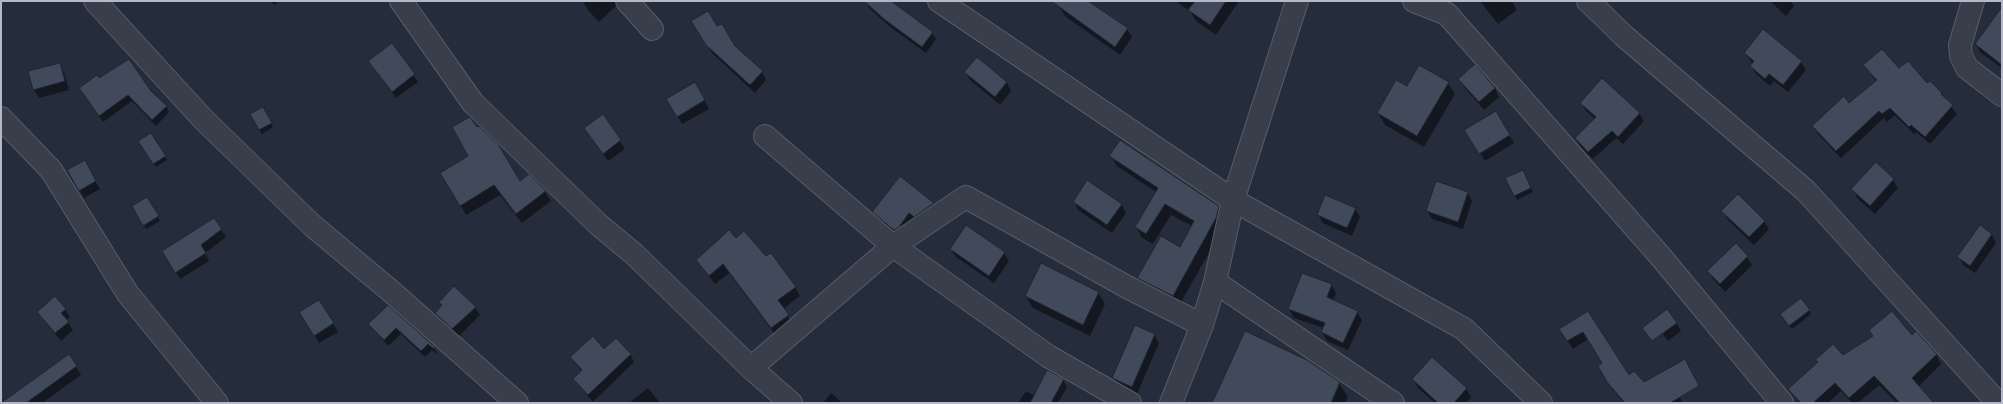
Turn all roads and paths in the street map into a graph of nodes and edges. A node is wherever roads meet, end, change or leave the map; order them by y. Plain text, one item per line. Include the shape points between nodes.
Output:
1 (95, 1) edge
2 (401, 1) edge
3 (627, 1) edge
4 (939, 1) edge
5 (1297, 1) edge
6 (1414, 1) edge
7 (1588, 1) edge
8 (1973, 1) edge
9 (652, 29) dead end
10 (2002, 96) edge
11 (1, 118) edge
12 (765, 136) dead end
13 (1233, 200) junction
14 (894, 246) junction
15 (1215, 282) junction
16 (1202, 325) junction
17 (751, 368) junction
18 (217, 403) edge
19 (517, 403) edge
20 (791, 403) edge
21 (1130, 403) edge
22 (1171, 403) edge
23 (1394, 403) edge
24 (1541, 403) edge
25 (1782, 403) edge
26 (1998, 403) edge

1 - 19 street via 203,119 313,226
2 - 17 street via 473,103 599,226 634,254
3 - 9 street
4 - 13 street
5 - 13 street
6 - 25 street via 1447,14 1661,257
7 - 26 street via 1624,36 1806,191
8 - 10 street via 1960,45 1961,56 1967,68
11 - 18 street via 51,170 128,294
12 - 14 street
13 - 15 street
13 - 24 street via 1464,329
14 - 16 street via 966,197 1127,287
14 - 17 street
14 - 21 street via 1048,356
15 - 16 street
15 - 23 street
16 - 22 street
17 - 20 street

